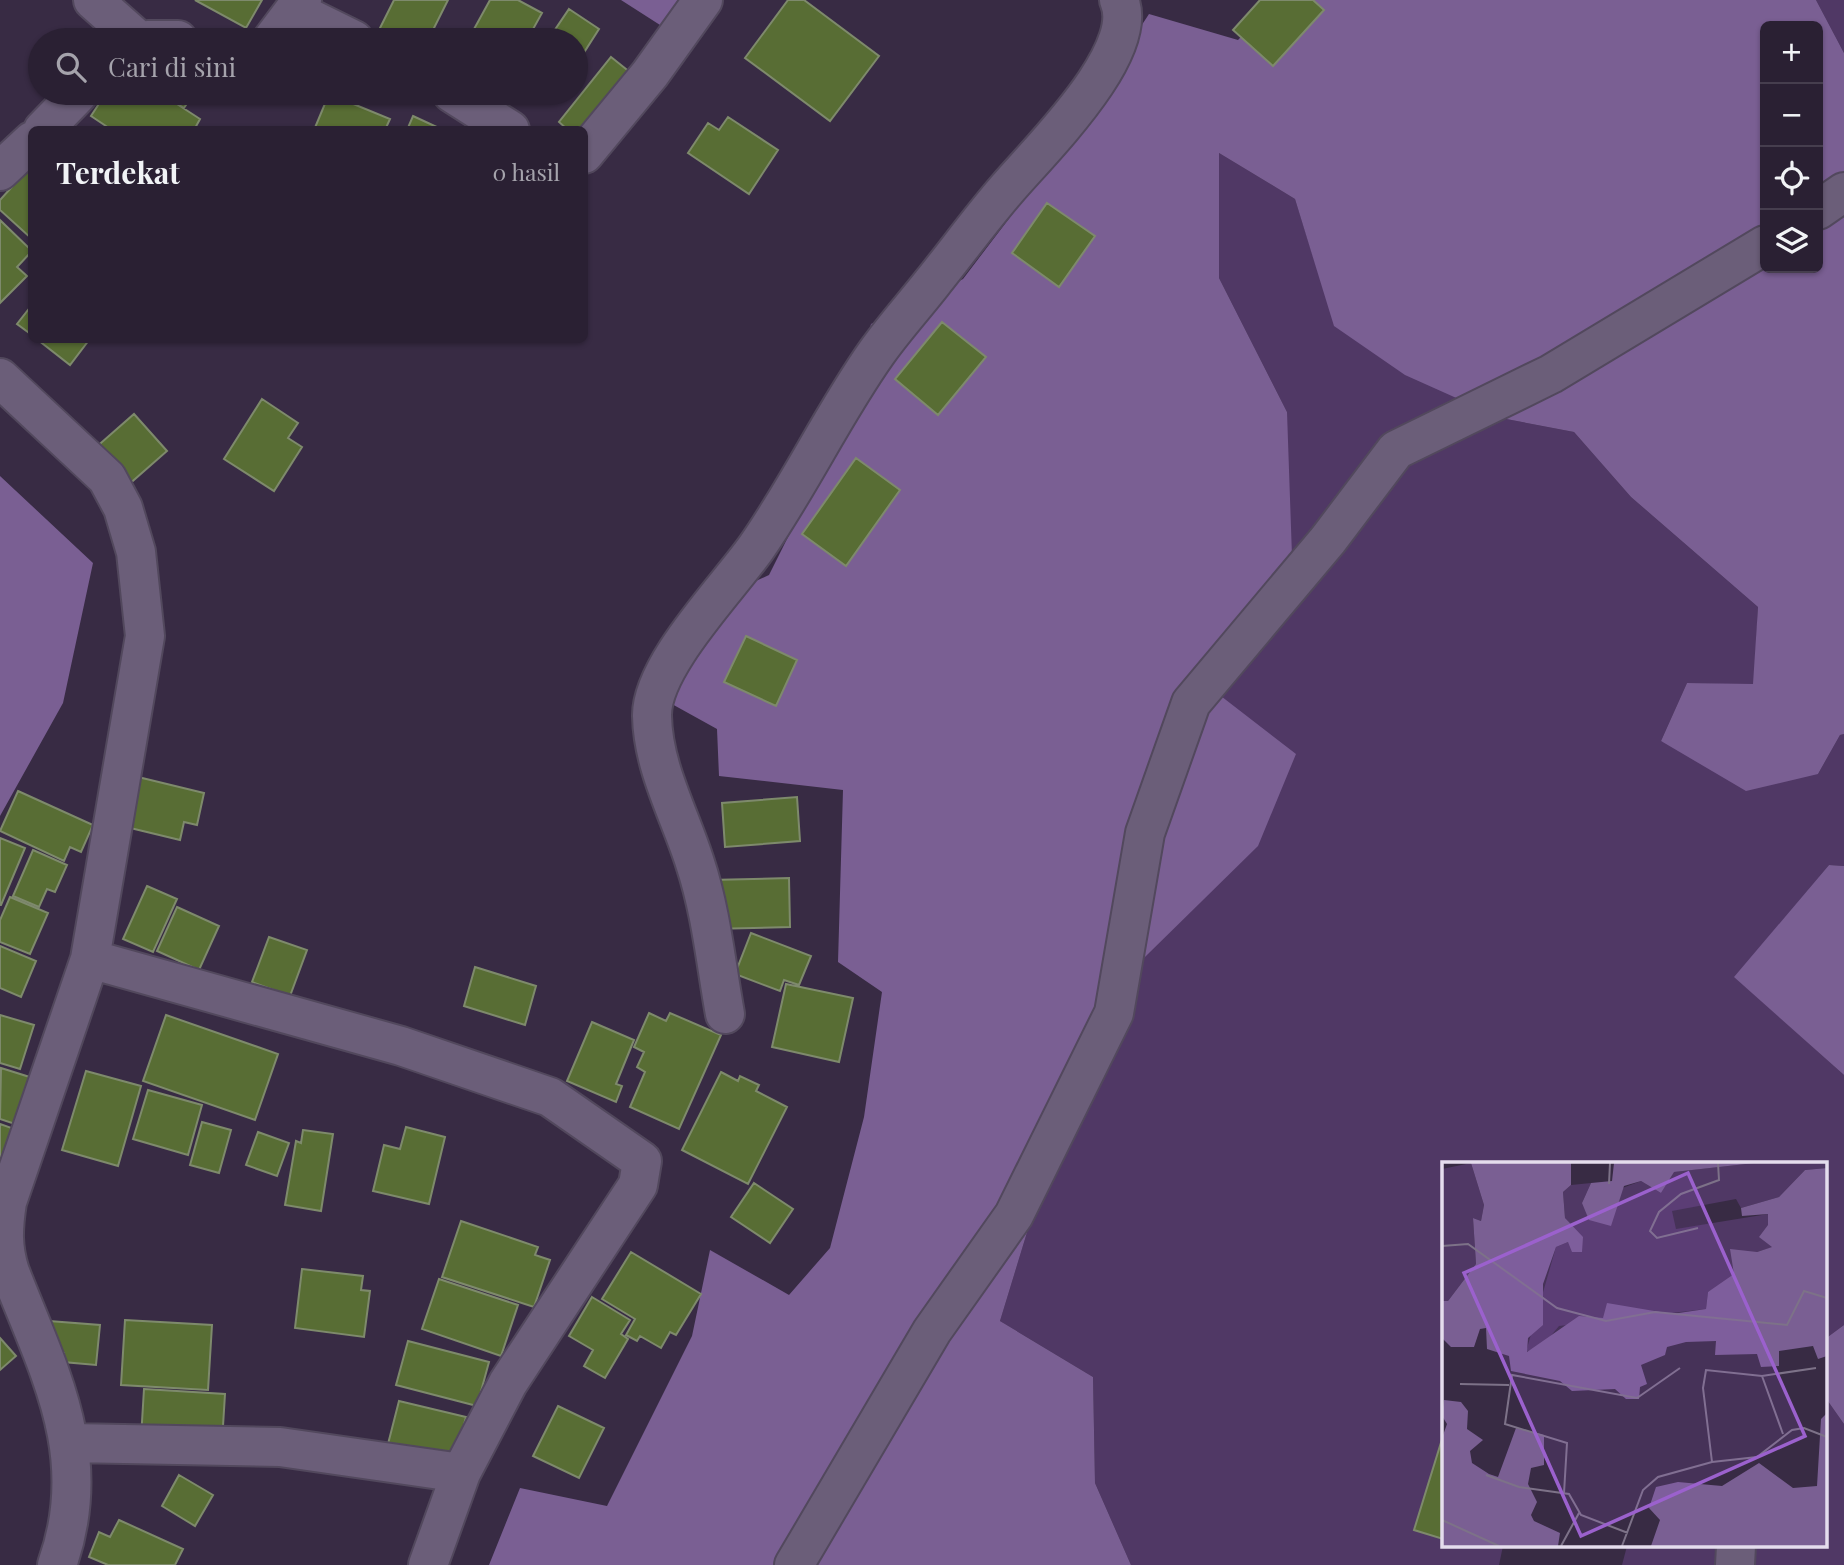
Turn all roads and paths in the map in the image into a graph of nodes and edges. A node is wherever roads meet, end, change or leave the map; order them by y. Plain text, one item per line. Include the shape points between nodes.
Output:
1 (93, 0) edge
2 (703, 0) edge
3 (1119, 0) edge
4 (289, 17) edge
5 (124, 28) edge
6 (320, 28) edge
7 (67, 105) edge
8 (471, 105) edge
9 (47, 126) edge
10 (504, 126) edge
11 (28, 145) edge
12 (588, 149) edge
13 (0, 171) edge
14 (1844, 192) edge
15 (1823, 207) edge
16 (1760, 248) edge
17 (0, 378) edge
18 (89, 958) junction
19 (724, 1014) dead end
20 (71, 1443) junction
21 (461, 1473) junction
22 (57, 1565) edge
23 (428, 1565) edge
24 (794, 1565) edge

1 - 5 street
2 - 12 street
3 - 19 street via 1123,18 1117,43 1076,111 1005,191 877,353 756,547 659,683 652,713 654,738 662,774 696,866
4 - 6 street
7 - 9 street
8 - 10 street
11 - 13 street
14 - 15 street
16 - 24 street via 1551,374 1396,450 1328,540 1191,703 1146,833 1114,1013 1014,1215 932,1331
17 - 18 street via 107,478 123,508 136,552 145,636
18 - 20 street via 7,1202 2,1232 3,1251 64,1409
18 - 21 street via 401,1046 550,1097 642,1161 638,1185 508,1382
20 - 21 street via 280,1447
20 - 22 street via 72,1508
21 - 23 street

